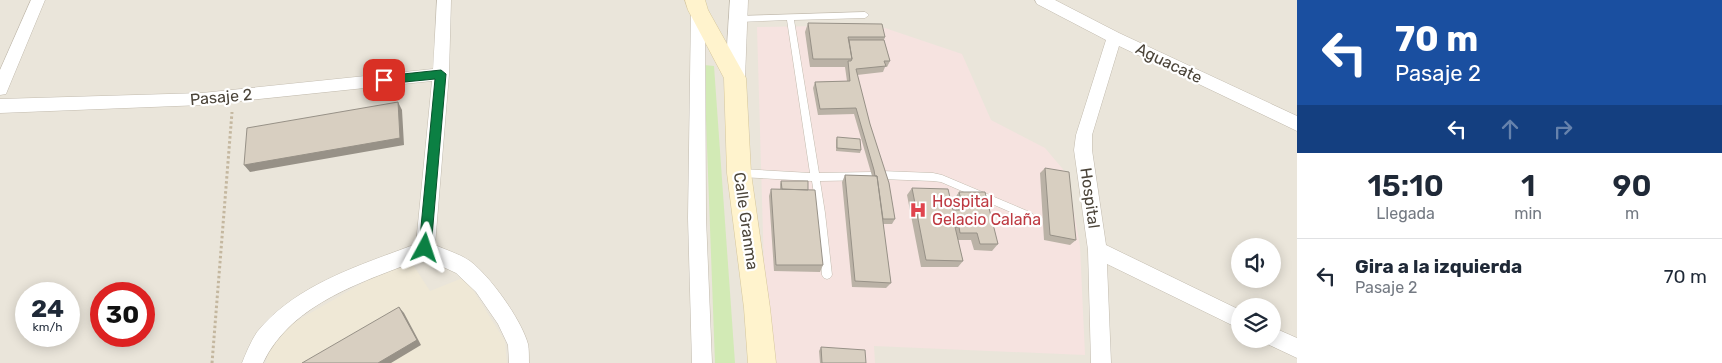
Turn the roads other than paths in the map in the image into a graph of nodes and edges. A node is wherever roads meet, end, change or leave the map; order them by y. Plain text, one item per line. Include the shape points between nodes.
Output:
1 (38, 0) edge
2 (444, 0) edge
3 (739, 0) edge
4 (1042, 0) edge
5 (697, 5) edge
6 (865, 15) dead end
7 (790, 17) junction
8 (739, 19) junction
9 (1114, 37) junction
10 (441, 74) junction
11 (735, 78) junction
12 (0, 89) edge
13 (0, 106) edge
14 (1297, 124) edge
15 (739, 173) junction
16 (814, 177) junction
17 (1030, 216) dead end
18 (425, 248) junction
19 (1097, 250) junction
20 (827, 275) dead end
21 (1231, 316) edge
22 (1281, 340) edge
23 (1297, 348) edge
24 (252, 363) edge
25 (519, 363) edge
26 (702, 363) edge
27 (762, 363) edge
28 (1100, 363) edge

1 - 12 street
2 - 10 street
3 - 8 street
4 - 9 street, Aguacate
5 - 11 main road
5 - 26 street via 697,218
6 - 7 lane
7 - 8 lane
7 - 16 lane
8 - 11 street
9 - 14 street, Aguacate
9 - 19 street, Hospital via 1082,150
10 - 13 street, Pasaje 2 via 202,99
10 - 18 street
11 - 15 main road, Calle Granma
15 - 16 lane
15 - 27 main road, Calle Granma via 758,308
16 - 17 lane via 932,177
16 - 20 lane
18 - 24 street via 327,290 296,308 266,335
18 - 25 street via 463,267 484,286 506,317 518,344
19 - 21 street
19 - 28 street, Hospital
22 - 23 street

